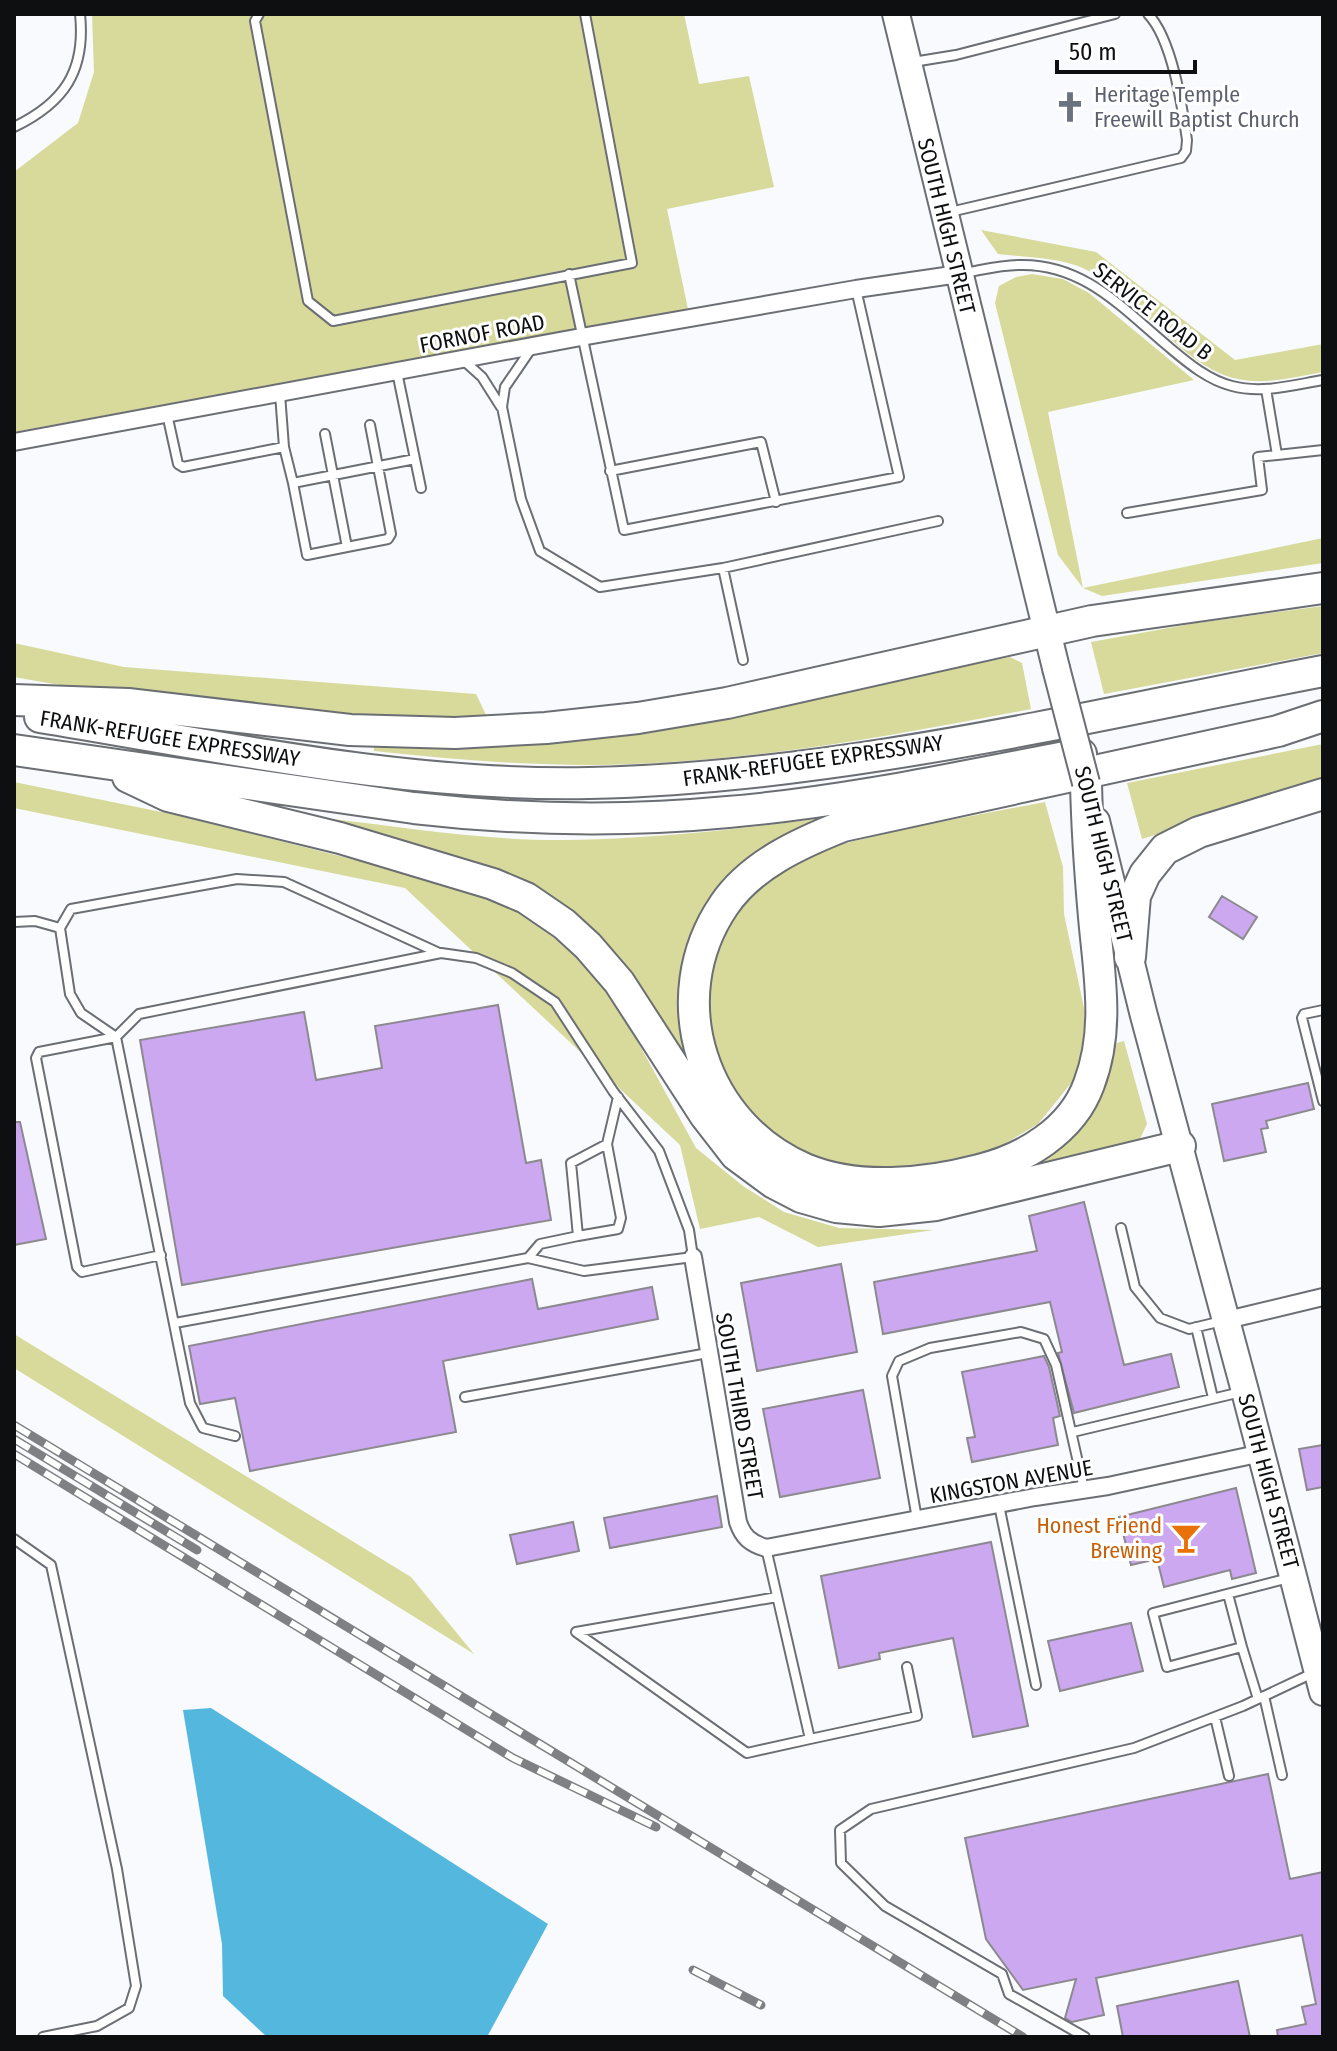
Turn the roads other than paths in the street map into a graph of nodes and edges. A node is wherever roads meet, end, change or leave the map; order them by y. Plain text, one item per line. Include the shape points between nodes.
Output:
1 (80, 14) edge
2 (259, 14) edge
3 (585, 14) edge
4 (896, 14) edge
5 (1115, 14) edge
6 (1148, 14) edge
7 (908, 63) junction
8 (14, 127) edge
9 (945, 213) junction
10 (569, 274) junction
11 (959, 274) junction
12 (856, 289) junction
13 (581, 337) junction
14 (534, 346) junction
15 (462, 359) junction
16 (397, 371) junction
17 (1323, 380) edge
18 (1266, 389) junction
19 (280, 394) junction
20 (502, 407) junction
21 (167, 414) junction
22 (370, 425) dead end
23 (325, 434) dead end
24 (14, 442) edge
25 (284, 447) junction
26 (1323, 450) edge
27 (1277, 455) junction
28 (415, 459) junction
29 (378, 466) junction
30 (610, 471) junction
31 (333, 475) junction
32 (293, 483) junction
33 (421, 488) dead end
34 (776, 502) junction
35 (1127, 513) dead end
36 (938, 521) dead end
37 (347, 547) junction
38 (723, 568) junction
39 (1323, 588) edge
40 (1046, 632) junction
41 (743, 660) dead end
42 (1323, 671) edge
43 (14, 700) edge
44 (1323, 709) edge
45 (14, 713) edge
46 (1323, 716) edge
47 (14, 750) edge
48 (97, 763) junction
49 (1086, 783) joint
50 (1323, 794) edge
51 (1096, 851) junction
52 (14, 922) edge
53 (60, 928) junction
54 (441, 953) junction
55 (1130, 957) junction
56 (1323, 1010) edge
57 (116, 1037) junction
58 (618, 1097) junction
59 (1323, 1101) edge
60 (607, 1144) junction
61 (1180, 1146) junction
62 (1121, 1228) dead end
63 (578, 1236) junction
64 (161, 1255) junction
65 (693, 1257) junction
66 (528, 1258) junction
67 (1323, 1297) edge
68 (1227, 1320) junction
69 (175, 1323) junction
70 (1196, 1327) junction
71 (708, 1353) junction
72 (1245, 1391) junction
73 (465, 1397) dead end
74 (1213, 1398) junction
75 (1073, 1432) junction
76 (235, 1436) dead end
77 (1262, 1453) junction
78 (1084, 1490) junction
79 (999, 1504) junction
80 (917, 1519) junction
81 (14, 1539) edge
82 (766, 1548) junction
83 (1293, 1576) junction
84 (1228, 1594) junction
85 (777, 1597) junction
86 (1242, 1647) junction
87 (907, 1667) dead end
88 (1320, 1682) edge
89 (1036, 1685) dead end
90 (1261, 1698) junction
91 (1215, 1717) junction
92 (810, 1739) junction
93 (1282, 1775) dead end
94 (1229, 1776) dead end
95 (43, 2037) edge
96 (1085, 2037) edge

1 - 8 lane via 79,59 63,93
2 - 10 lane via 255,21 308,301 333,321
3 - 10 lane via 632,263
4 - 7 main road, SOUTH HIGH STREET
5 - 7 lane
6 - 9 lane via 1166,42 1187,140 1181,158
7 - 9 main road, SOUTH HIGH STREET
9 - 11 main road, SOUTH HIGH STREET
10 - 13 lane
11 - 12 street, FORNOF ROAD
11 - 18 lane, SERVICE ROAD B via 1020,265 1078,275 1208,376 1228,385
11 - 40 main road, SOUTH HIGH STREET
12 - 13 street, FORNOF ROAD
12 - 34 lane via 899,477
13 - 14 street, FORNOF ROAD
13 - 30 lane
14 - 15 street, FORNOF ROAD
14 - 20 lane via 505,387
15 - 16 street, FORNOF ROAD
15 - 20 lane
16 - 19 street, FORNOF ROAD
16 - 28 lane
17 - 18 lane, SERVICE ROAD B
18 - 27 lane
19 - 21 street, FORNOF ROAD
19 - 25 lane
20 - 38 lane via 521,499 540,551 600,587
21 - 24 street, FORNOF ROAD
21 - 25 lane via 183,467
22 - 29 lane
23 - 31 lane
25 - 32 lane
26 - 27 lane
27 - 35 lane via 1258,457 1262,490
28 - 29 lane
28 - 33 lane
29 - 31 lane
29 - 37 lane via 391,534
30 - 34 lane via 624,530
30 - 34 lane via 761,442
31 - 32 lane
31 - 37 lane
32 - 37 lane via 307,555
36 - 38 lane
38 - 41 lane
39 - 40 highway
40 - 43 highway via 727,703 501,731 350,730 128,704
40 - 49 main road, SOUTH HIGH STREET, bridge
42 - 45 highway, FRANK-REFUGEE EXPRESSWAY via 816,765 721,777 587,783 494,781 345,766
44 - 48 highway, FRANK-REFUGEE EXPRESSWAY via 821,800 635,818 477,815
46 - 51 highway via 1278,731 843,826 788,850 724,905 702,953 696,1020 714,1089 754,1138 788,1161 829,1176 875,1182 953,1177 1025,1154 1072,1114 1098,1057 1102,1004
47 - 48 highway, FRANK-REFUGEE EXPRESSWAY
48 - 61 highway via 168,796 340,838 526,898 564,924 619,982 736,1155 801,1197 879,1211 936,1205
49 - 51 highway
50 - 55 highway via 1199,832 1165,849 1135,896
51 - 55 main road, SOUTH HIGH STREET
52 - 53 lane
53 - 54 lane via 71,909 237,879 284,882
53 - 57 lane via 70,994 81,1013
54 - 57 lane via 139,1014
54 - 58 lane via 476,958 512,973 555,1002
55 - 61 main road, SOUTH HIGH STREET
56 - 59 lane via 1302,1018
57 - 64 lane
57 - 64 lane via 39,1052 36,1058 77,1267 82,1272
58 - 60 lane
58 - 65 lane via 659,1151 689,1230
60 - 63 lane via 571,1163
60 - 63 lane via 621,1218 618,1229
61 - 68 main road, SOUTH HIGH STREET
62 - 70 lane via 1135,1287 1160,1318
63 - 66 lane via 540,1244
64 - 69 lane
65 - 66 lane via 584,1271
65 - 71 street, SOUTH THIRD STREET
66 - 69 lane
67 - 68 street
68 - 70 lane
68 - 72 main road, SOUTH HIGH STREET
69 - 76 lane via 190,1403 203,1428
70 - 74 lane
71 - 73 lane
71 - 82 street, SOUTH THIRD STREET via 738,1522 743,1535
72 - 74 lane
72 - 77 main road, SOUTH HIGH STREET
74 - 75 lane
75 - 78 lane
75 - 80 lane via 1044,1339 1021,1332 930,1348 899,1361 892,1376
77 - 78 street, KINGSTON AVENUE
77 - 83 main road, SOUTH HIGH STREET
78 - 79 street, KINGSTON AVENUE
79 - 80 street, KINGSTON AVENUE
79 - 89 lane
80 - 82 street, KINGSTON AVENUE
81 - 95 lane via 51,1565 117,1869 136,1986 129,2008 97,2026
82 - 85 lane
83 - 84 lane
83 - 88 main road, SOUTH HIGH STREET
84 - 86 lane
84 - 86 lane via 1153,1613 1167,1667
85 - 92 lane
85 - 92 lane via 576,1632 747,1753
86 - 90 lane
87 - 92 lane via 917,1716
88 - 90 lane
90 - 91 lane
90 - 93 lane
91 - 94 lane
91 - 96 lane via 1134,1748 871,1809 840,1830 841,1863 885,1906 1002,1974 1009,1994

